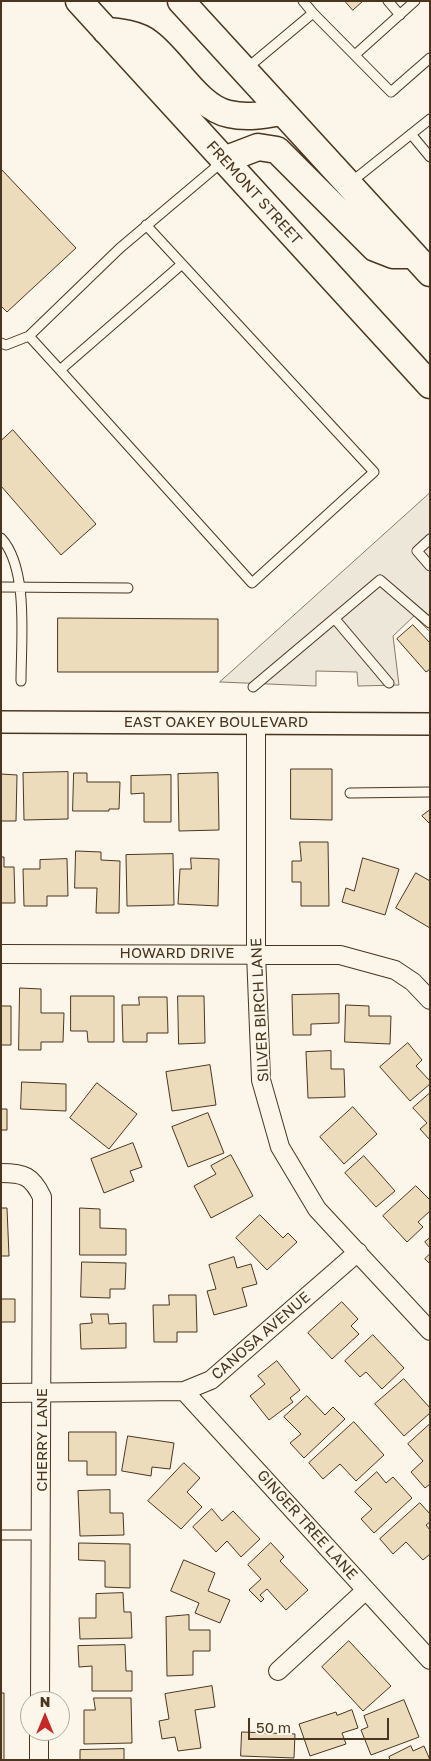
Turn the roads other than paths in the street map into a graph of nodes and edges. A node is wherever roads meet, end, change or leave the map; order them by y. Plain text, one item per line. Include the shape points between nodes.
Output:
1 (79, 1) edge
2 (181, 1) edge
3 (303, 1) edge
4 (388, 1) edge
5 (415, 1) edge
6 (314, 12) junction
7 (400, 15) junction
8 (106, 31) junction
9 (356, 54) junction
10 (430, 58) edge
11 (244, 70) junction
12 (282, 112) junction
13 (430, 119) edge
14 (411, 134) junction
15 (430, 157) edge
16 (224, 160) junction
17 (348, 184) junction
18 (146, 225) junction
19 (182, 264) junction
20 (421, 264) edge
21 (29, 336) junction
22 (1, 343) edge
23 (60, 370) junction
24 (430, 385) edge
25 (1, 538) edge
26 (430, 539) edge
27 (430, 566) edge
28 (20, 586) junction
29 (1, 587) edge
30 (128, 588) dead end
31 (335, 619) junction
32 (430, 623) edge
33 (22, 681) dead end
34 (389, 683) dead end
35 (253, 687) dead end
36 (1, 722) edge
37 (256, 722) junction
38 (430, 724) edge
39 (430, 792) edge
40 (350, 793) dead end
41 (256, 953) junction
42 (1, 954) edge
43 (430, 1000) edge
44 (1, 1173) edge
45 (358, 1252) junction
46 (430, 1331) edge
47 (184, 1391) junction
48 (1, 1393) edge
49 (42, 1393) junction
50 (1, 1535) edge
51 (41, 1535) junction
52 (366, 1590) junction
53 (430, 1660) edge
54 (278, 1671) dead end
55 (40, 1691) edge
56 (40, 1741) edge
57 (39, 1760) edge

1 - 8 main road, FREMONT STREET
2 - 11 main road
3 - 6 lane
4 - 7 lane
5 - 7 lane
6 - 9 lane
6 - 11 lane
7 - 9 lane
8 - 12 main road via 127,33 149,42 210,106 227,114 258,117
8 - 16 main road, FREMONT STREET
9 - 10 lane via 391,92
11 - 12 main road
12 - 17 main road
13 - 14 lane
14 - 15 lane
14 - 17 lane
16 - 18 lane
16 - 20 main road via 258,147 278,150 375,248
16 - 24 main road, FREMONT STREET
17 - 20 main road
18 - 19 lane
18 - 21 lane
19 - 23 lane
19 - 23 lane via 374,472 252,583
21 - 22 lane via 6,345
21 - 23 lane
25 - 28 lane via 19,571
26 - 27 lane via 417,551
28 - 29 lane
28 - 30 lane
28 - 33 lane
31 - 32 lane via 380,580
31 - 34 lane
31 - 35 lane
36 - 37 street, EAST OAKEY BOULEVARD
37 - 38 street, EAST OAKEY BOULEVARD
37 - 41 street, SILVER BIRCH LANE
39 - 40 lane
41 - 42 street, HOWARD DRIVE
41 - 43 street, HOWARD DRIVE via 340,955 395,970 413,982
41 - 45 street, SILVER BIRCH LANE via 261,1080 280,1147 317,1209
44 - 49 street, CHERRY LANE via 18,1173 35,1181 42,1197
45 - 46 street, SILVER BIRCH LANE
45 - 47 street, CANOSA AVENUE via 211,1380
47 - 49 street, CANOSA AVENUE
47 - 52 street, GINGER TREE LANE
48 - 49 street, CANOSA AVENUE
49 - 51 street, CHERRY LANE
50 - 51 lane
51 - 55 street, CHERRY LANE
52 - 53 street, GINGER TREE LANE
52 - 54 street
56 - 57 street

